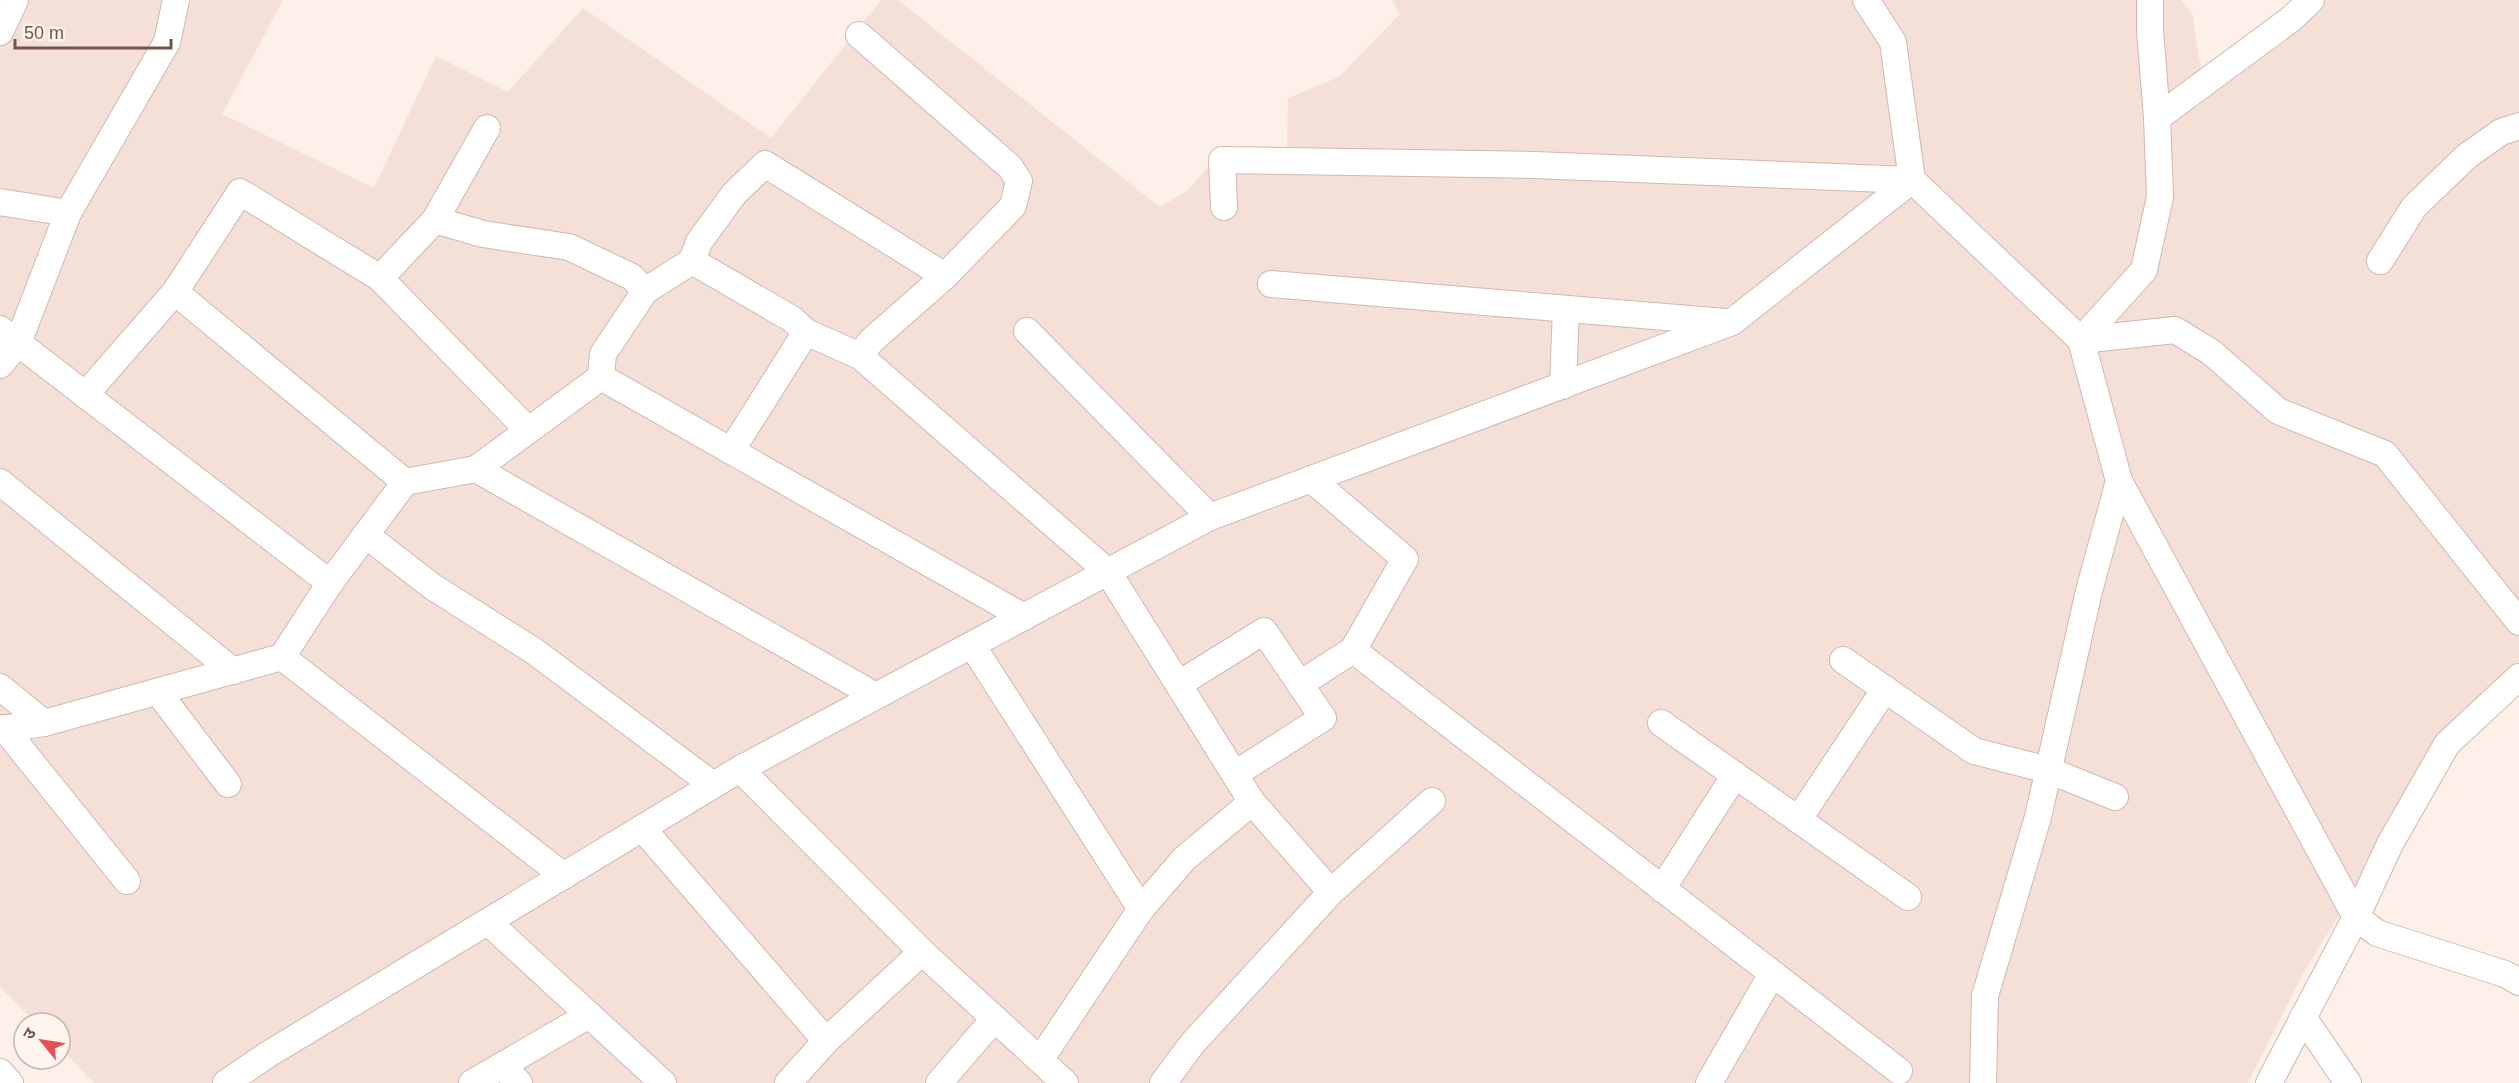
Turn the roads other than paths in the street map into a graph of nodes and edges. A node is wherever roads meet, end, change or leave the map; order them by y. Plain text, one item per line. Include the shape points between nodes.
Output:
1 (15, 0) edge
2 (176, 0) edge
3 (1866, 0) edge
4 (2150, 0) edge
5 (2311, 0) edge
6 (0, 32) edge
7 (859, 35) dead end
8 (2157, 118) junction
9 (2519, 126) edge
10 (488, 128) dead end
11 (1912, 180) junction
12 (0, 202) edge
13 (1224, 207) dead end
14 (68, 213) junction
15 (435, 220) junction
16 (692, 261) junction
17 (2380, 261) dead end
18 (945, 276) junction
19 (380, 278) junction
20 (1271, 284) dead end
21 (645, 291) junction
22 (175, 292) junction
23 (1566, 309) junction
24 (1732, 322) junction
25 (1027, 331) dead end
26 (806, 332) junction
27 (9, 336) edge
28 (2081, 340) junction
29 (860, 356) junction
30 (0, 365) edge
31 (601, 376) junction
32 (1563, 386) junction
33 (85, 395) junction
34 (528, 430) junction
35 (731, 451) junction
36 (476, 469) junction
37 (1311, 479) junction
38 (2119, 481) junction
39 (0, 482) edge
40 (405, 482) junction
41 (1210, 517) junction
42 (367, 536) junction
43 (1108, 572) junction
44 (330, 583) junction
45 (1024, 617) junction
46 (2519, 622) edge
47 (972, 645) junction
48 (1353, 650) junction
49 (282, 657) junction
50 (1843, 660) dead end
51 (233, 671) junction
52 (2519, 677) edge
53 (1179, 684) junction
54 (1300, 684) junction
55 (0, 687) edge
56 (1885, 689) junction
57 (158, 692) junction
58 (876, 696) junction
59 (44, 723) junction
60 (1660, 723) dead end
61 (2, 728) edge
62 (740, 769) junction
63 (2048, 770) junction
64 (1235, 774) junction
65 (1735, 775) junction
66 (228, 784) dead end
67 (713, 785) junction
68 (2115, 797) dead end
69 (1432, 801) dead end
70 (1252, 802) junction
71 (1798, 820) junction
72 (642, 828) junction
73 (564, 876) junction
74 (127, 881) dead end
75 (1662, 889) junction
76 (1331, 892) junction
77 (1908, 897) dead end
78 (1141, 909) junction
79 (2356, 917) junction
80 (488, 922) junction
81 (922, 952) junction
82 (1772, 974) junction
83 (2519, 982) edge
84 (589, 1015) junction
85 (2303, 1017) junction
86 (994, 1019) junction
87 (825, 1041) junction
88 (1040, 1060) junction
89 (1899, 1071) dead end
90 (0, 1072) edge
91 (511, 1074) edge
92 (257, 1075) edge
93 (10, 1083) edge
94 (226, 1083) edge
95 (472, 1083) edge
96 (663, 1083) edge
97 (788, 1083) edge
98 (939, 1083) edge
99 (1065, 1083) edge
100 (1163, 1083) edge
101 (1709, 1083) edge
102 (1983, 1083) edge
103 (2269, 1083) edge
104 (2348, 1083) edge

1 - 6 street
2 - 14 street via 167,42
3 - 11 street via 1893,42
4 - 8 street
5 - 8 street via 2290,20
7 - 18 street via 1010,167 1019,181 1013,206
8 - 28 street via 2160,197 2144,270
9 - 17 street via 2501,132 2467,156 2421,200
10 - 15 street
11 - 13 street via 1534,165 1222,160
11 - 24 street
11 - 28 street
12 - 14 street
14 - 27 street
15 - 19 street
15 - 21 street via 483,234 569,247 632,277
16 - 18 street via 699,242 734,194 765,164
16 - 21 street
16 - 26 street via 792,319
18 - 29 street via 871,341
19 - 22 street via 240,192
19 - 34 street
20 - 23 street
21 - 31 street via 603,354
22 - 33 street
22 - 40 street
23 - 24 street
23 - 32 street
24 - 32 street
25 - 41 street
26 - 29 street
26 - 35 street
27 - 30 street
27 - 33 street
28 - 38 street
28 - 46 street via 2175,330 2211,352 2278,411 2385,454
29 - 43 street
31 - 34 street
31 - 35 street
32 - 37 street
33 - 44 street
34 - 36 street
35 - 45 street
36 - 40 street
36 - 58 street
37 - 41 street
37 - 48 street via 1405,559
38 - 63 street
38 - 79 street
39 - 51 street
40 - 42 street
41 - 43 street
42 - 44 street
42 - 67 street via 433,587 534,651
43 - 45 street
43 - 53 street
44 - 49 street
45 - 47 street
47 - 58 street
47 - 78 street
48 - 54 street
48 - 75 street
49 - 51 street
49 - 73 street
50 - 56 street
51 - 57 street
52 - 79 street via 2447,744 2390,844
53 - 54 street via 1264,631
53 - 64 street
54 - 64 street via 1323,718
55 - 59 street
56 - 63 street via 1974,751
56 - 71 street
57 - 59 street
57 - 66 street
58 - 62 street
59 - 61 street
60 - 65 street
61 - 74 street
62 - 67 street
62 - 81 street
63 - 68 street
63 - 102 street via 1985,996
64 - 70 street
65 - 71 street
65 - 75 street
67 - 72 street
69 - 76 street
70 - 76 street
70 - 78 street via 1184,858
71 - 77 street
72 - 73 street
72 - 87 street
73 - 80 street
75 - 82 street
76 - 100 street via 1192,1044
78 - 88 street
79 - 83 street via 2377,933
79 - 85 street
80 - 84 street
80 - 92 street
81 - 86 street
81 - 87 street
82 - 89 street
82 - 101 street
84 - 91 street
84 - 96 street
85 - 103 street
85 - 104 street
86 - 88 street
86 - 98 street
87 - 97 street
88 - 99 street
90 - 93 street
91 - 95 street
92 - 94 street

